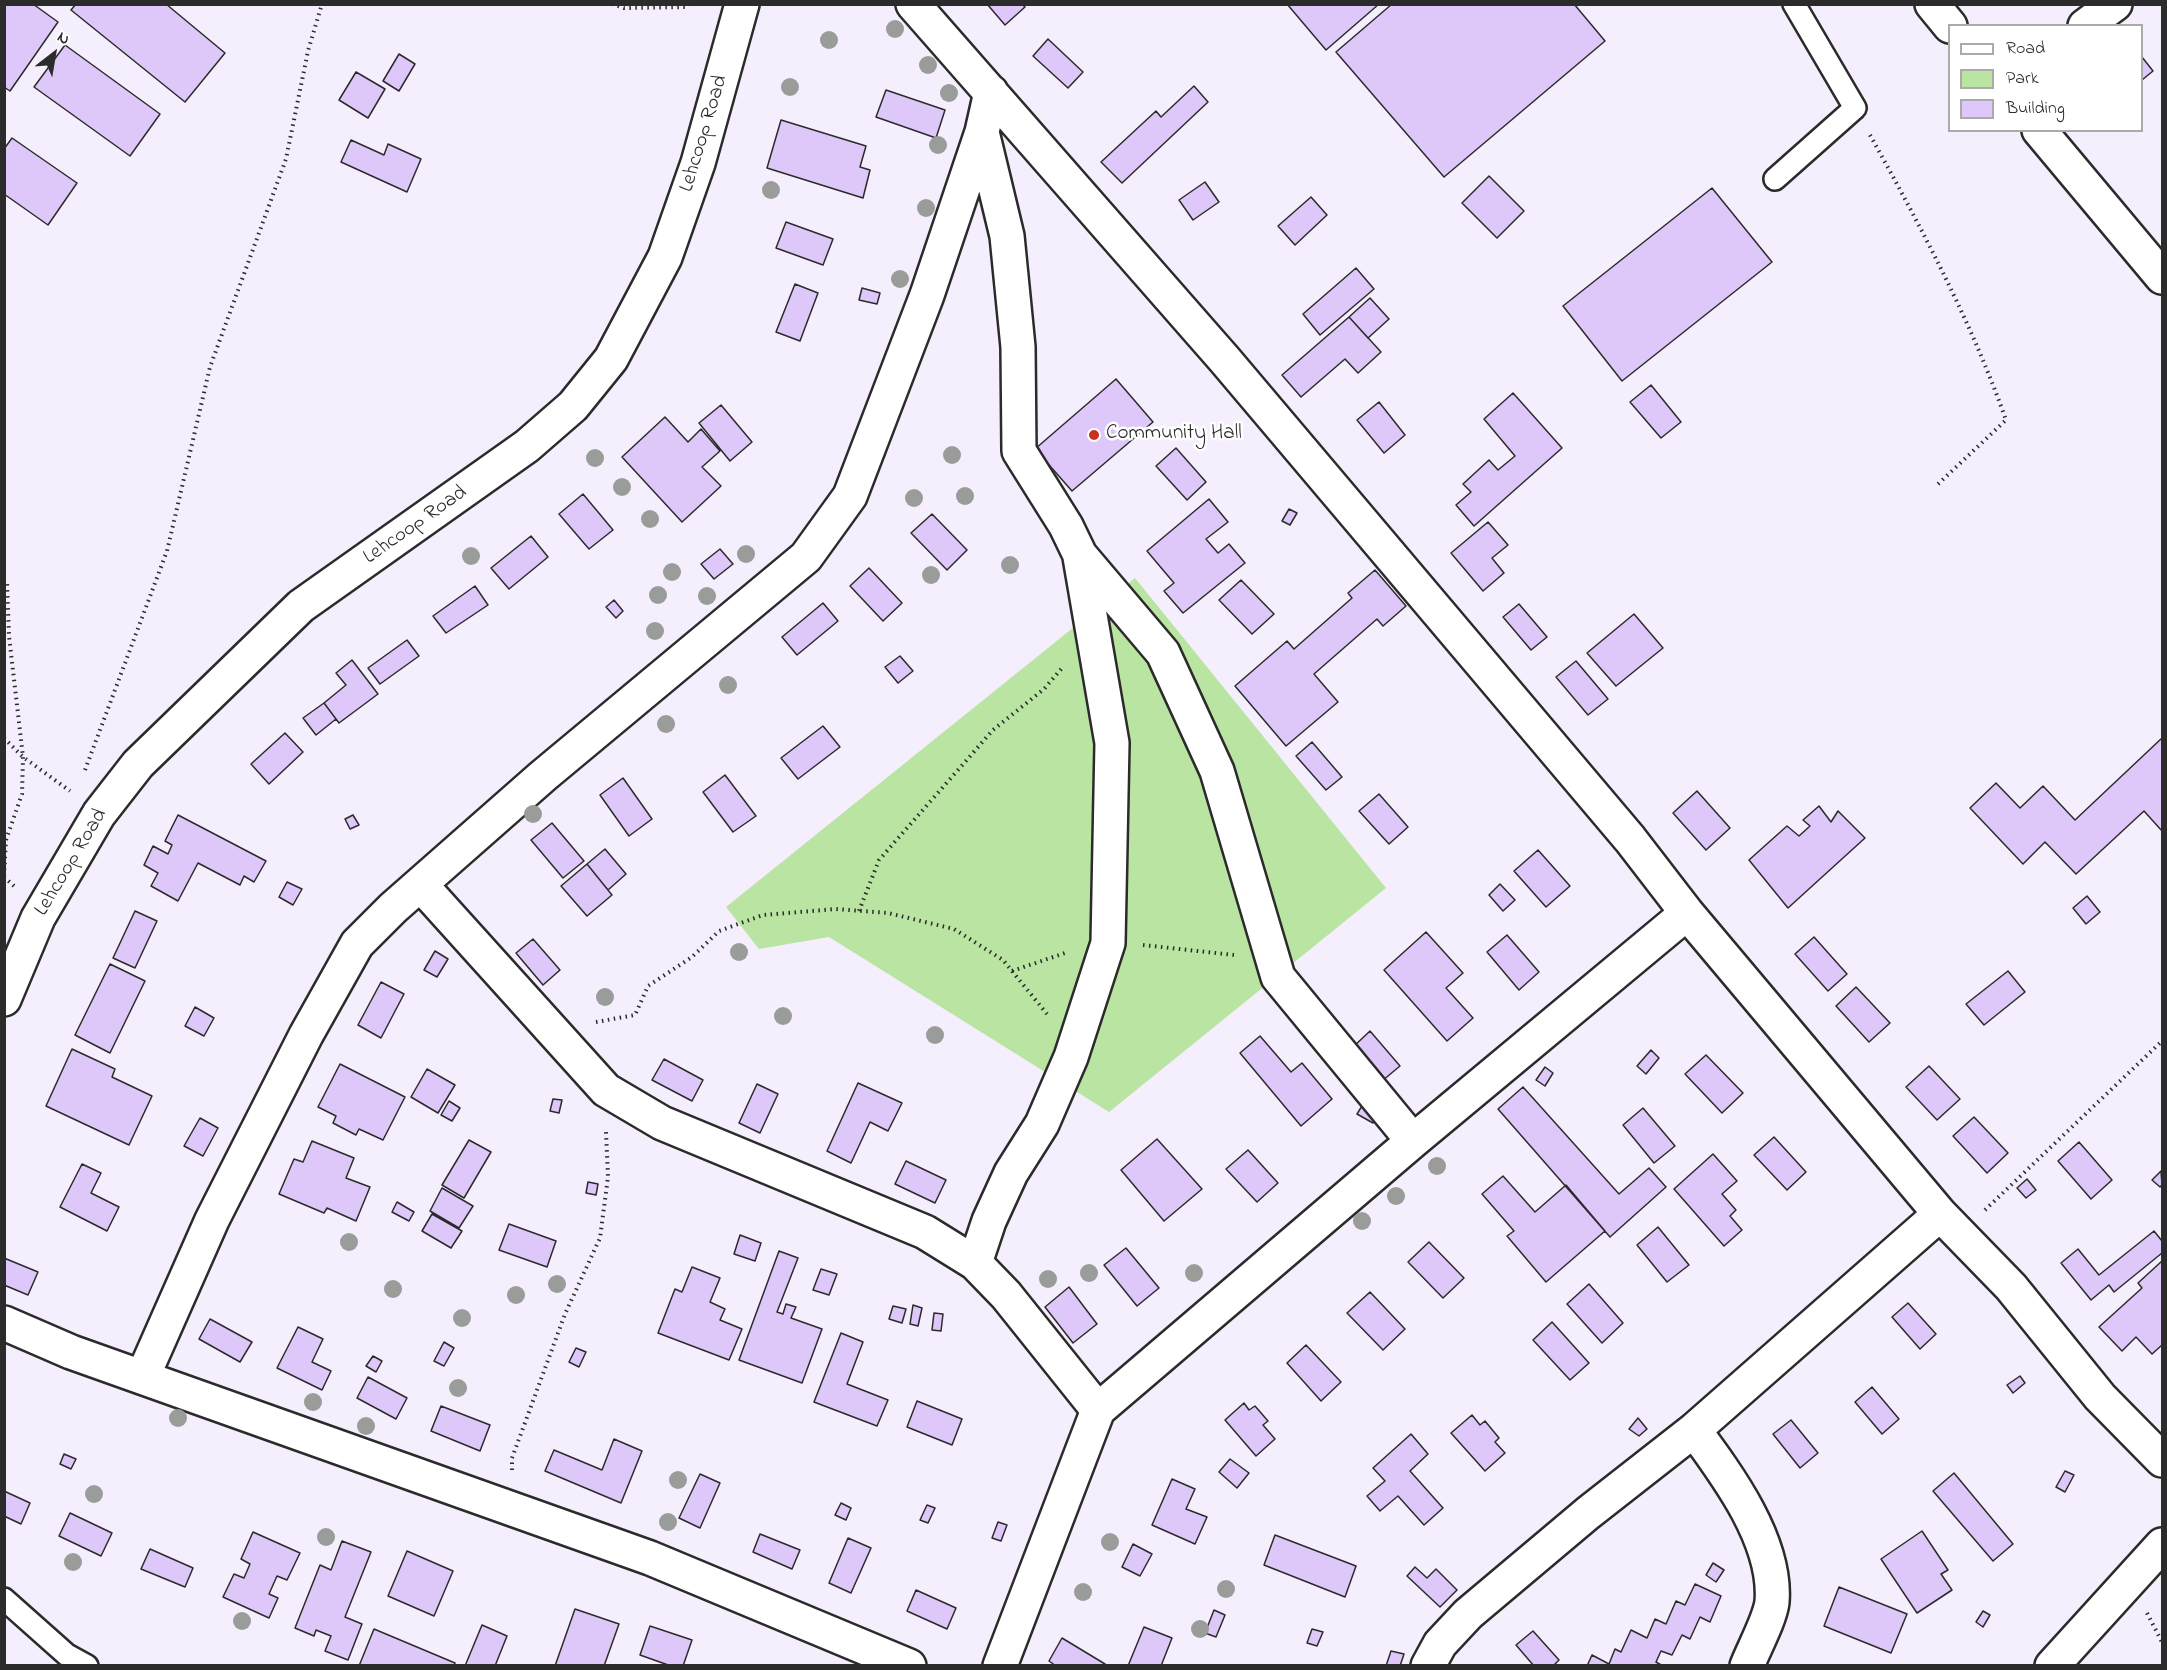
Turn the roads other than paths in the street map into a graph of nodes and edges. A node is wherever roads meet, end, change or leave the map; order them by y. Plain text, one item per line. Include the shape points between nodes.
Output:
1 (742, 4) edge
2 (913, 4) edge
3 (1794, 4) edge
4 (1932, 4) edge
5 (2115, 4) edge
6 (1948, 24) edge
7 (2088, 24) edge
8 (991, 92) junction
9 (982, 132) junction
10 (2041, 132) edge
11 (1776, 179) dead end
12 (2163, 277) edge
13 (1080, 555) junction
14 (421, 885) junction
15 (1688, 913) junction
16 (4, 999) edge
17 (1413, 1141) junction
18 (1940, 1214) junction
19 (975, 1263) junction
20 (4, 1323) edge
21 (143, 1376) junction
22 (1098, 1410) junction
23 (1694, 1430) junction
24 (2163, 1460) edge
25 (2163, 1545) edge
26 (4, 1599) edge
27 (87, 1665) edge
28 (909, 1665) edge
29 (1000, 1665) edge
30 (1428, 1665) edge
31 (1746, 1665) edge
32 (2052, 1665) edge

1 - 16 street, Lehcoop Road via 698,163 665,257 611,359 573,406 526,446 301,606 138,764 87,805
2 - 8 street
3 - 11 lane via 1855,108
4 - 6 street
5 - 7 street
8 - 9 street
8 - 15 street via 1240,378
9 - 13 street via 1007,236 1017,347 1019,451
9 - 14 street via 927,295 850,496 806,557 543,776
10 - 12 street
13 - 17 street via 1163,653 1217,771 1278,977
13 - 19 street via 1112,743 1108,943 1071,1057 1042,1124 1011,1173 988,1221
14 - 19 street via 606,1090 662,1123 925,1232
14 - 21 street via 357,944 212,1220
15 - 17 street
15 - 18 street
17 - 22 street
18 - 23 street
18 - 24 street via 2011,1287 2100,1397
19 - 22 street via 1006,1295
20 - 21 street via 71,1352
21 - 28 street via 650,1558
22 - 29 street
23 - 30 street via 1468,1614 1440,1644
23 - 31 street via 1745,1503 1771,1573 1772,1604
25 - 32 street
26 - 27 lane via 67,1655

